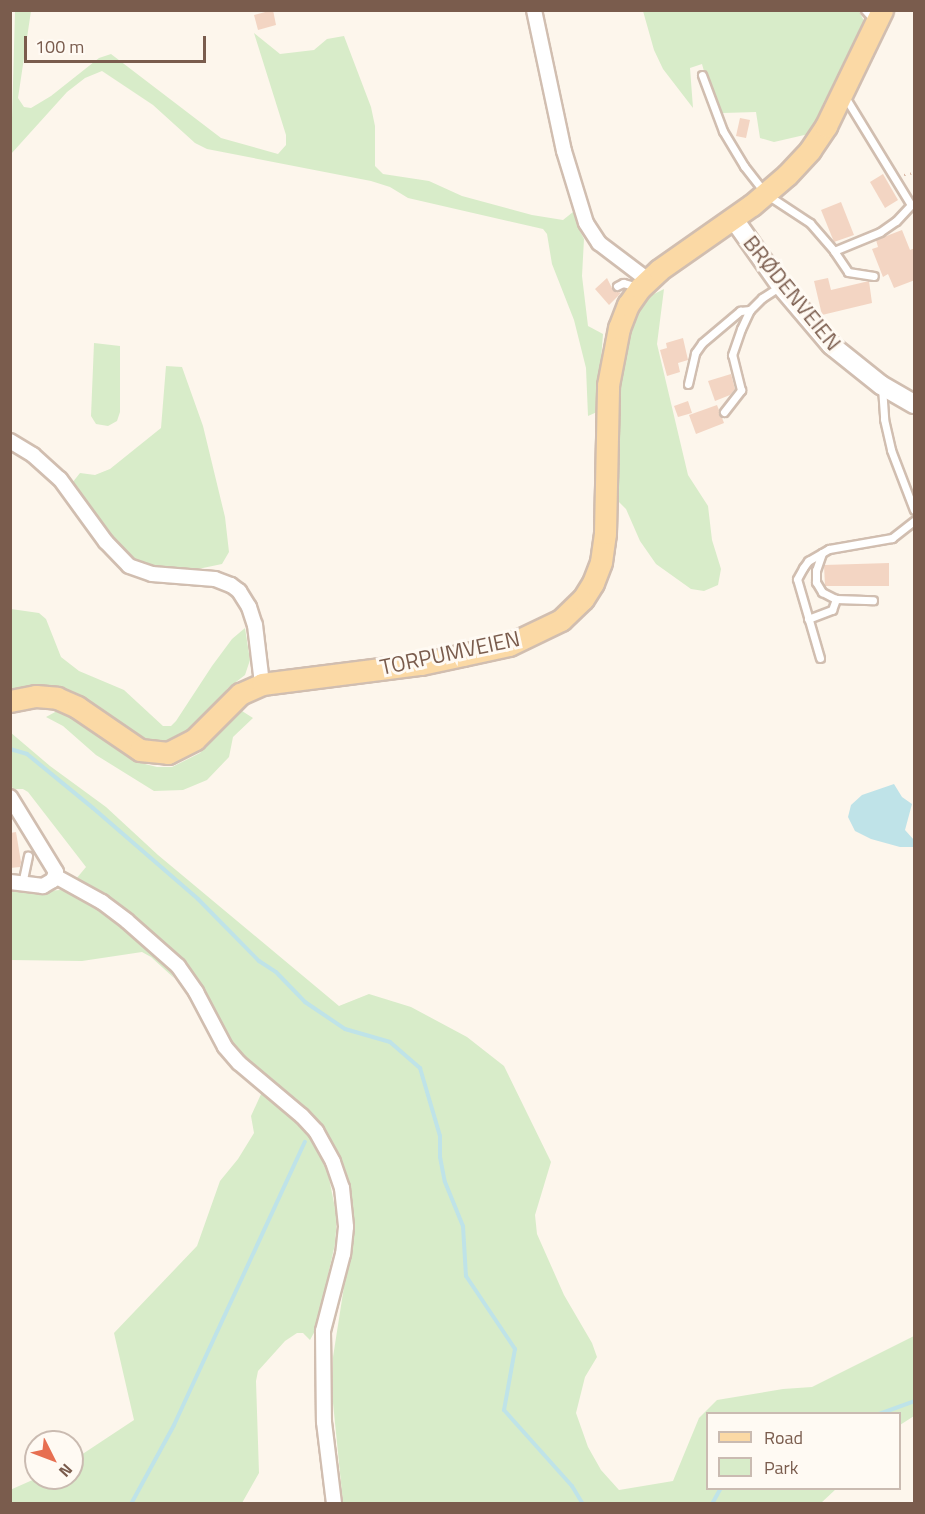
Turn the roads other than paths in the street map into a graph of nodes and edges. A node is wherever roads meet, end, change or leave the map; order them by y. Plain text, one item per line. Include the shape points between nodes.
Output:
1 (534, 10) edge
2 (874, 14) edge
3 (702, 75) dead end
4 (842, 92) junction
5 (765, 194) junction
6 (734, 219) junction
7 (834, 251) junction
8 (874, 276) dead end
9 (644, 284) junction
10 (617, 286) dead end
11 (782, 286) junction
12 (750, 310) junction
13 (688, 384) dead end
14 (881, 385) junction
15 (915, 404) edge
16 (724, 412) dead end
17 (10, 441) edge
18 (915, 510) edge
19 (915, 521) edge
20 (822, 553) junction
21 (836, 599) junction
22 (873, 600) dead end
23 (808, 619) junction
24 (820, 658) dead end
25 (262, 684) junction
26 (10, 700) edge
27 (10, 796) edge
28 (28, 856) dead end
29 (55, 876) junction
30 (16, 883) edge
31 (334, 1503) edge

1 - 9 street via 564,151 586,223 599,243
2 - 4 main road, TORPUMVEIEN
3 - 5 lane via 733,151
4 - 5 main road, TORPUMVEIEN via 810,150
4 - 7 lane via 911,205 880,232
5 - 6 main road, TORPUMVEIEN
5 - 7 lane via 810,223
6 - 9 main road, TORPUMVEIEN
6 - 11 main road, BRØDENVEIEN
7 - 8 lane via 848,272
9 - 10 lane
9 - 25 main road, TORPUMVEIEN via 628,305 619,328 608,385 606,533 601,562 593,583 572,611 547,628 509,645 421,664
11 - 12 lane
11 - 14 main road, BRØDENVEIEN via 831,345
12 - 13 lane via 740,311 702,343 695,352
12 - 16 lane via 732,355 741,390
14 - 15 main road, BRØDENVEIEN
14 - 18 lane via 891,450
17 - 25 street via 60,479 106,542 129,566 152,574 215,579 239,591 255,625
19 - 20 lane via 892,538 854,543
20 - 21 lane via 816,582
20 - 23 lane via 808,561 797,579
21 - 22 lane
21 - 23 lane via 832,610
23 - 24 lane
25 - 26 main road, TORPUMVEIEN via 240,694 195,739 168,753 140,750 57,698
27 - 29 street via 51,861
28 - 30 lane
29 - 30 street via 43,886
29 - 31 street via 111,908 178,966 225,1047 302,1116 316,1131 333,1162 342,1188 346,1227 344,1254 323,1331 324,1422

